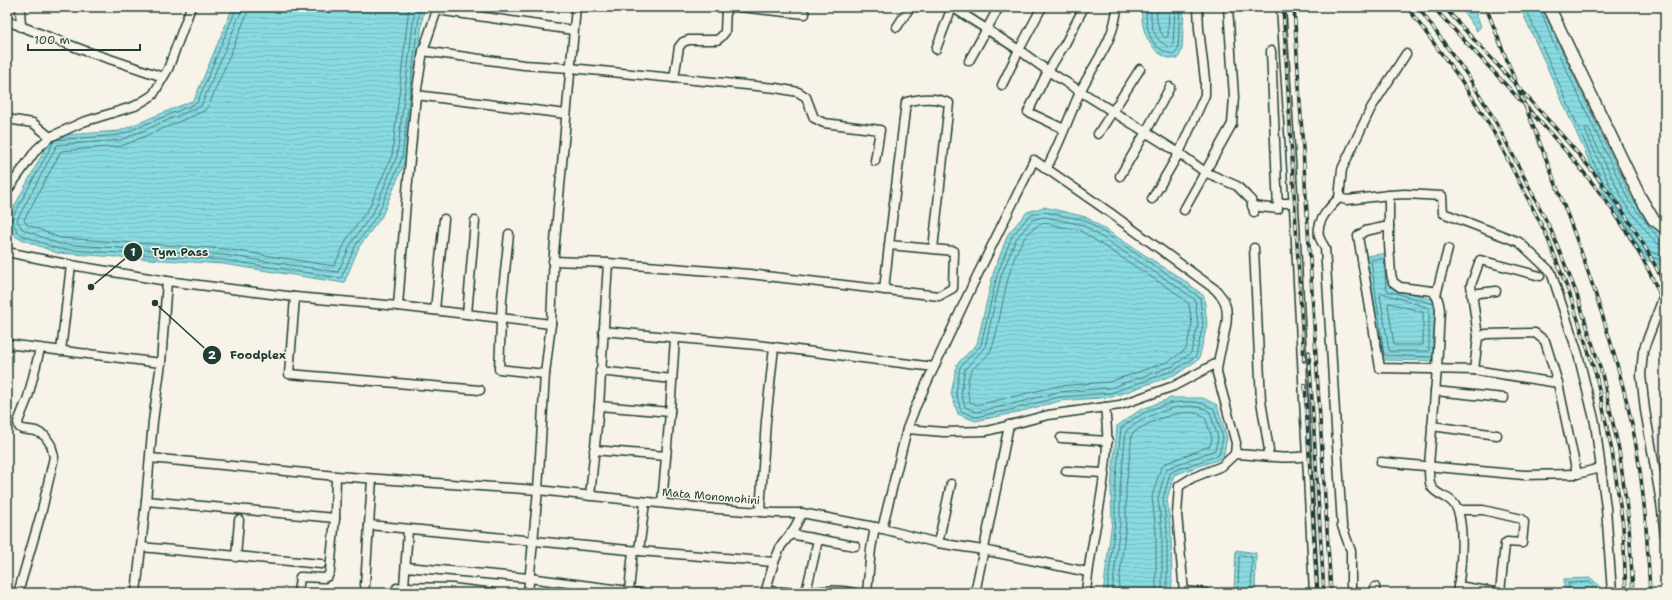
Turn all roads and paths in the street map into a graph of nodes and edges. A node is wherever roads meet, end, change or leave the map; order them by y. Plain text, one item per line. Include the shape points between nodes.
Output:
1 (20, 7) edge
2 (191, 7) edge
3 (576, 7) edge
4 (726, 7) edge
5 (739, 7) edge
6 (910, 7) edge
7 (952, 7) edge
8 (999, 7) edge
9 (1042, 7) edge
10 (1084, 7) edge
11 (1117, 7) edge
12 (1198, 7) edge
13 (1228, 7) edge
14 (1281, 7) edge
15 (1549, 7) edge
16 (438, 9) edge
17 (805, 14) dead end
18 (7, 21) edge
19 (21, 27) junction
20 (897, 27) dead end
21 (573, 30) junction
22 (988, 30) junction
23 (936, 49) dead end
24 (1019, 50) junction
25 (1271, 51) dead end
26 (423, 52) junction
27 (1406, 54) dead end
28 (970, 61) dead end
29 (570, 68) junction
30 (1140, 69) dead end
31 (1048, 71) junction
32 (163, 77) junction
33 (674, 78) junction
34 (1002, 85) dead end
35 (1170, 87) dead end
36 (1081, 90) junction
37 (416, 94) junction
38 (1112, 111) junction
39 (566, 114) junction
40 (7, 119) edge
41 (1064, 129) junction
42 (1146, 132) junction
43 (1098, 134) dead end
44 (50, 137) junction
45 (1179, 153) junction
46 (875, 161) dead end
47 (1047, 166) junction
48 (1205, 172) junction
49 (1120, 176) dead end
50 (7, 191) edge
51 (1389, 195) junction
52 (1152, 198) dead end
53 (1339, 198) junction
54 (1278, 203) junction
55 (1294, 203) junction
56 (1184, 210) dead end
57 (444, 219) dead end
58 (474, 221) dead end
59 (1389, 226) junction
60 (1665, 228) edge
61 (509, 234) dead end
62 (890, 245) junction
63 (1254, 248) dead end
64 (1448, 248) dead end
65 (933, 249) junction
66 (7, 252) edge
67 (553, 261) junction
68 (608, 264) junction
69 (71, 265) junction
70 (1540, 276) dead end
71 (167, 281) junction
72 (884, 290) junction
73 (1496, 291) dead end
74 (1665, 293) edge
75 (1471, 294) junction
76 (1436, 295) junction
77 (295, 297) junction
78 (398, 306) junction
79 (435, 310) junction
80 (466, 314) junction
81 (501, 318) junction
82 (551, 324) junction
83 (603, 331) junction
84 (1478, 337) junction
85 (674, 338) junction
86 (7, 344) edge
87 (774, 347) junction
88 (40, 349) junction
89 (61, 351) junction
90 (161, 363) junction
91 (1217, 363) junction
92 (934, 367) junction
93 (1438, 369) junction
94 (1474, 370) junction
95 (600, 371) junction
96 (545, 374) junction
97 (672, 379) junction
98 (1558, 383) junction
99 (480, 390) dead end
100 (1435, 390) junction
101 (1504, 398) dead end
102 (599, 406) junction
103 (1105, 407) junction
104 (670, 412) junction
105 (1009, 425) junction
106 (1432, 426) junction
107 (907, 429) junction
108 (1497, 435) dead end
109 (1061, 438) dead end
110 (1108, 442) junction
111 (594, 450) junction
112 (1235, 454) junction
113 (666, 456) junction
114 (1266, 456) junction
115 (1307, 456) junction
116 (150, 458) junction
117 (1381, 462) dead end
118 (1428, 466) junction
119 (1601, 468) junction
120 (1066, 471) dead end
121 (1104, 473) junction
122 (1577, 474) junction
123 (336, 476) junction
124 (372, 479) junction
125 (951, 484) dead end
126 (538, 490) junction
127 (590, 496) junction
128 (146, 501) junction
129 (645, 502) junction
130 (662, 503) junction
131 (1458, 510) junction
132 (760, 512) junction
133 (802, 513) junction
134 (335, 518) junction
135 (239, 520) dead end
136 (369, 525) junction
137 (878, 528) junction
138 (408, 530) junction
139 (790, 534) junction
140 (1665, 535) edge
141 (818, 540) junction
142 (532, 541) junction
143 (938, 543) junction
144 (855, 546) dead end
145 (141, 547) junction
146 (983, 550) junction
147 (636, 551) junction
148 (236, 557) junction
149 (774, 562) junction
150 (321, 564) dead end
151 (406, 567) junction
152 (1088, 572) junction
153 (529, 578) junction
154 (365, 585) dead end
155 (404, 587) junction
156 (1458, 589) edge
157 (624, 592) edge
158 (765, 592) edge
159 (806, 592) edge
160 (1185, 592) edge
161 (1486, 592) edge
162 (18, 593) edge
163 (136, 593) edge
164 (298, 593) edge
165 (397, 593) edge
166 (493, 593) edge
167 (528, 593) edge
168 (639, 593) edge
169 (855, 593) edge
170 (867, 593) edge
171 (975, 593) edge
172 (1086, 593) edge
173 (1205, 593) edge
174 (1314, 593) edge
175 (1351, 593) edge
176 (1500, 593) edge
177 (1612, 593) edge

1 - 19 street
2 - 32 street
3 - 21 street
4 - 33 street via 725,32 721,37 717,40 683,42
5 - 17 street
6 - 20 street
7 - 22 street
7 - 23 street
8 - 22 street
9 - 24 street
10 - 31 street
11 - 36 street via 1112,35
12 - 45 street via 1205,80 1204,95
13 - 48 street via 1234,97 1232,124
14 - 55 street
15 - 60 street via 1640,197 1653,219
16 - 21 street
16 - 26 street
18 - 19 street
19 - 32 street
21 - 29 street
22 - 24 street
22 - 28 street
24 - 31 street
24 - 34 street
25 - 54 street
26 - 29 street
26 - 37 street
27 - 53 street via 1371,108 1342,169
29 - 33 street
29 - 39 street
30 - 38 street
31 - 36 street
31 - 41 street via 1028,112
32 - 44 street via 153,95 135,106 83,122
33 - 46 street via 798,92 806,97 814,118 824,123 880,130
35 - 42 street
36 - 38 street
36 - 41 street
37 - 39 street
37 - 78 street
38 - 42 street
38 - 43 street
39 - 67 street
40 - 44 street via 32,123
41 - 47 street
42 - 45 street
42 - 49 street
44 - 50 street via 36,150
45 - 48 street
45 - 52 street
47 - 91 street via 1216,290 1225,303 1226,319 1225,335
47 - 92 street via 1034,160
48 - 54 street via 1236,186 1251,200 1253,209 1278,209
48 - 56 street
51 - 53 street via 1348,200
51 - 59 street
51 - 119 street via 1442,196 1443,213 1519,242 1551,272 1580,361 1595,423
53 - 175 street via 1328,209 1319,224 1319,237 1325,248 1342,526 1351,551
54 - 55 street
55 - 115 street
57 - 79 street
58 - 80 street
59 - 76 street via 1391,274 1394,282 1400,287 1432,291
59 - 93 street via 1365,231 1358,236 1380,368
61 - 81 street
62 - 65 street
62 - 65 street via 906,102 920,98 943,100 949,103
62 - 72 street
63 - 114 street via 1261,401 1269,450
64 - 76 street
65 - 72 street via 954,252 953,288 939,296
66 - 69 street
67 - 68 street
67 - 82 street
68 - 72 street via 749,274
68 - 83 street
69 - 71 street
69 - 89 street
70 - 75 street via 1480,260 1471,285
71 - 77 street
71 - 90 street
73 - 75 street
74 - 140 street via 1643,351 1641,375
75 - 84 street
76 - 93 street via 1440,310
77 - 78 street
77 - 99 street via 289,374
78 - 79 street
79 - 80 street
80 - 81 street
81 - 82 street
81 - 96 street via 499,370
82 - 96 street
83 - 85 street
83 - 95 street
84 - 94 street
84 - 98 street via 1486,334 1535,333 1545,341
85 - 87 street
85 - 97 street
86 - 88 street
87 - 92 street
87 - 132 street
88 - 89 street
88 - 162 street via 28,397 18,422 22,429 36,431 45,436 54,457
89 - 90 street
90 - 116 street
91 - 103 street via 1174,386 1120,405
91 - 112 street via 1217,373 1236,443
92 - 107 street
93 - 94 street
93 - 100 street
94 - 98 street
95 - 97 street
95 - 102 street
96 - 126 street
97 - 104 street
98 - 122 street
100 - 101 street
100 - 106 street
102 - 104 street
102 - 111 street
103 - 105 street via 1048,415
103 - 110 street
104 - 113 street
105 - 107 street via 987,431 944,432
105 - 146 street
106 - 108 street
106 - 118 street
107 - 137 street
109 - 110 street
110 - 121 street
111 - 113 street
111 - 127 street
112 - 114 street
112 - 160 street via 1222,466 1179,486 1177,514
113 - 130 street
114 - 115 street
115 - 174 street
116 - 123 street, Mata Monomohini
116 - 128 street
117 - 118 street
118 - 122 street via 1524,475
118 - 131 street via 1431,487 1435,492 1451,500
119 - 122 street
119 - 177 street
120 - 121 street
121 - 152 street
123 - 124 street, Mata Monomohini
123 - 134 street
124 - 126 street, Mata Monomohini
124 - 136 street
125 - 143 street
126 - 127 street, Mata Monomohini
126 - 142 street
127 - 129 street, Mata Monomohini
128 - 134 street
128 - 145 street
129 - 130 street, Mata Monomohini
129 - 147 street
130 - 132 street, Mata Monomohini
131 - 156 street via 1462,557
131 - 176 street via 1483,510 1522,519 1524,522 1522,543 1505,544
132 - 133 street, Mata Monomohini
133 - 137 street, Mata Monomohini
133 - 139 street
134 - 164 street via 328,576 300,577
135 - 148 street
136 - 138 street
136 - 154 street
137 - 143 street, Mata Monomohini
137 - 170 street via 871,549
138 - 142 street
138 - 151 street
139 - 141 street
139 - 149 street
141 - 144 street
141 - 159 street
142 - 147 street
142 - 153 street
143 - 146 street, Mata Monomohini
145 - 148 street
145 - 163 street
146 - 152 street, Mata Monomohini
146 - 171 street
147 - 149 street
147 - 157 street
148 - 150 street
149 - 158 street
151 - 153 street
151 - 155 street
152 - 172 street
153 - 157 street
153 - 167 street
155 - 165 street via 397,588
155 - 166 street via 452,588
156 - 161 street
157 - 168 street
158 - 159 street
159 - 169 street via 829,589
160 - 173 street
161 - 176 street

